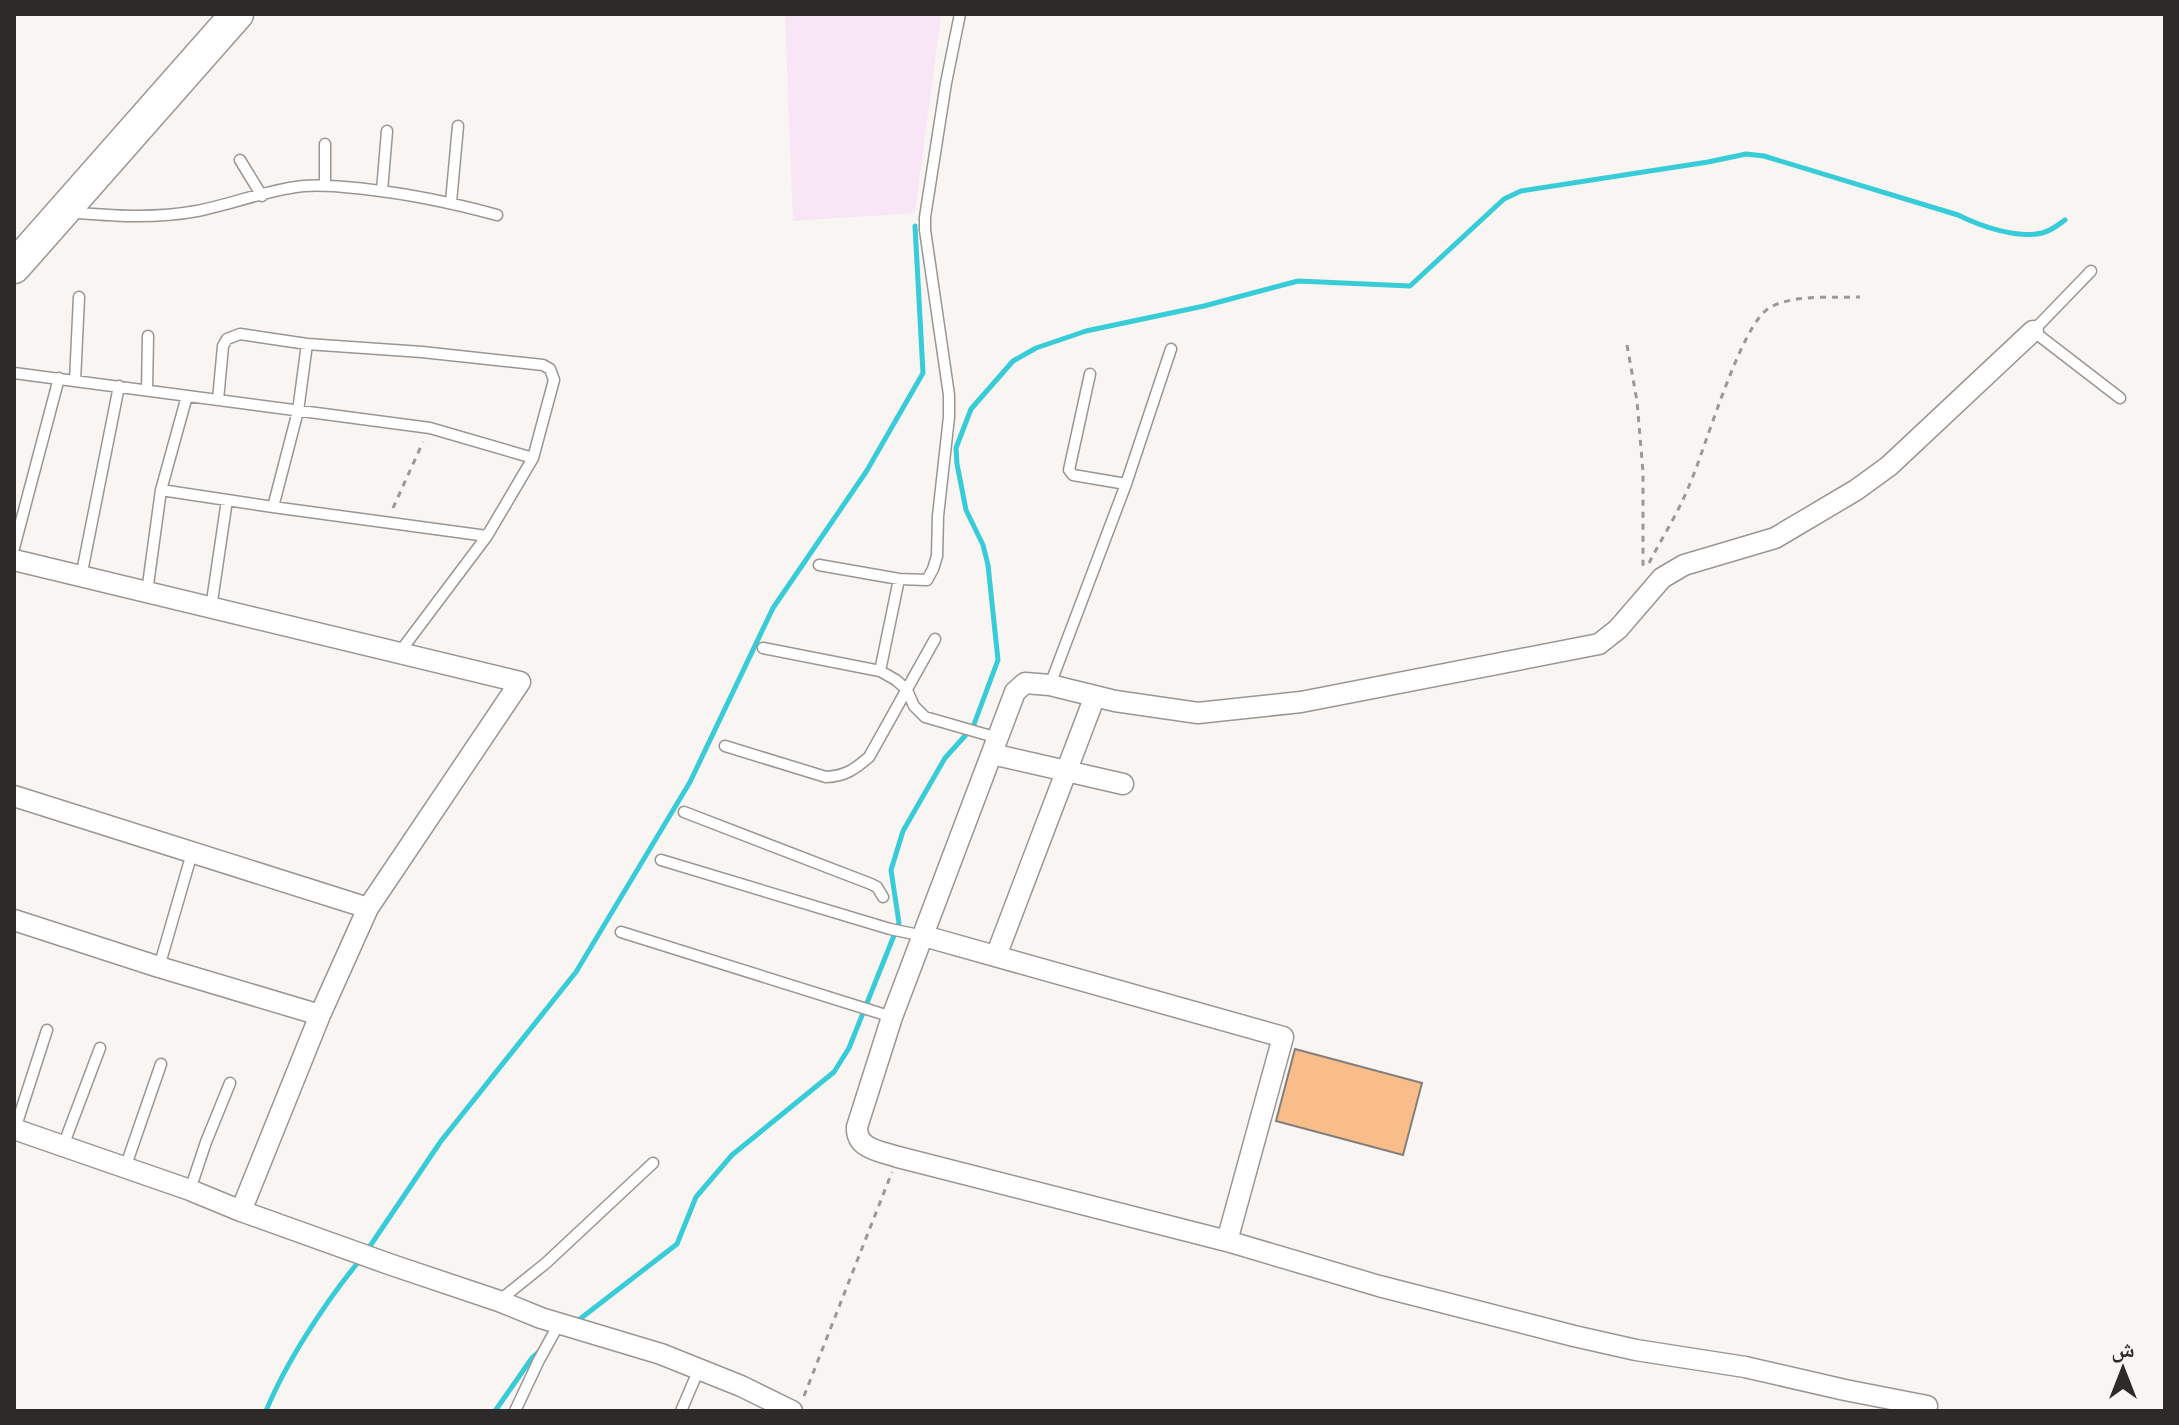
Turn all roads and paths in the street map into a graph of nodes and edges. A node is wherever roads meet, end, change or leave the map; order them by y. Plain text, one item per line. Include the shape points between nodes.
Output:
1 (237, 14) edge
2 (960, 14) edge
3 (458, 126) dead end
4 (387, 131) dead end
5 (325, 144) dead end
6 (240, 160) dead end
7 (325, 185) junction
8 (382, 191) junction
9 (262, 196) junction
10 (451, 202) junction
11 (64, 212) junction
12 (497, 215) dead end
13 (14, 267) edge
14 (2091, 271) dead end
15 (79, 297) dead end
16 (1860, 297) dead end
17 (2033, 331) junction
18 (148, 336) dead end
19 (307, 344) junction
20 (1627, 345) dead end
21 (1171, 349) dead end
22 (14, 373) edge
23 (1090, 374) dead end
24 (59, 378) junction
25 (75, 381) junction
26 (119, 386) junction
27 (147, 390) junction
28 (187, 396) junction
29 (2120, 398) dead end
30 (218, 400) junction
31 (298, 411) junction
32 (430, 428) junction
33 (533, 458) junction
34 (1126, 484) junction
35 (161, 490) junction
36 (227, 500) junction
37 (273, 507) junction
38 (387, 522) junction
39 (487, 536) junction
40 (14, 548) edge
41 (14, 560) edge
42 (819, 565) dead end
43 (81, 577) junction
44 (899, 579) junction
45 (147, 592) junction
46 (211, 608) junction
47 (935, 639) dead end
48 (763, 648) dead end
49 (399, 653) junction
50 (880, 671) junction
51 (1050, 685) junction
52 (907, 690) junction
53 (1095, 696) junction
54 (725, 746) dead end
55 (995, 746) junction
56 (1067, 771) junction
57 (1123, 784) dead end
58 (14, 796) edge
59 (684, 812) dead end
60 (192, 853) junction
61 (661, 860) dead end
62 (883, 897) dead end
63 (368, 908) junction
64 (14, 920) edge
65 (621, 932) dead end
66 (924, 936) junction
67 (996, 956) junction
68 (159, 967) junction
69 (320, 1015) junction
70 (892, 1017) junction
71 (47, 1030) dead end
72 (100, 1048) dead end
73 (161, 1064) dead end
74 (230, 1083) dead end
75 (14, 1129) edge
76 (63, 1146) junction
77 (898, 1157) junction
78 (653, 1163) dead end
79 (125, 1168) junction
80 (190, 1190) junction
81 (241, 1211) junction
82 (1227, 1241) junction
83 (499, 1301) junction
84 (560, 1322) junction
85 (699, 1369) junction
86 (798, 1404) edge
87 (1927, 1406) dead end
88 (515, 1411) edge
89 (681, 1411) edge

1 - 11 main road
2 - 44 lane via 925,217 949,395 937,556 927,580
3 - 10 lane
4 - 8 lane
5 - 7 lane
6 - 9 lane
7 - 8 lane
7 - 9 lane
8 - 10 lane
9 - 11 lane via 140,217
10 - 12 lane
11 - 13 main road
14 - 17 lane
15 - 25 lane
16 - 20 path via 1782,302 1757,319 1689,488 1643,573 1643,472
17 - 29 lane
17 - 53 street via 1889,466 1856,490 1775,538 1684,565 1662,578 1599,644 1301,702 1198,713
18 - 27 lane
19 - 30 lane via 232,335 223,346
19 - 31 lane
19 - 33 lane via 543,365 554,380
21 - 34 lane
22 - 24 lane
23 - 34 lane via 1069,470
24 - 25 lane
24 - 40 lane
25 - 26 lane
26 - 27 lane
26 - 43 lane
27 - 28 lane
28 - 30 lane
28 - 35 lane
30 - 31 lane
31 - 32 lane
31 - 37 lane
32 - 33 lane
32 - 38 path
33 - 39 lane
34 - 51 lane
35 - 36 lane
35 - 45 lane
36 - 37 lane
36 - 46 lane
37 - 38 lane
38 - 39 lane
39 - 49 lane
41 - 43 street
42 - 44 lane
43 - 45 street
44 - 50 lane
45 - 46 street
46 - 49 street
47 - 52 lane
48 - 50 lane
49 - 63 street via 520,682
50 - 52 lane
51 - 53 street
51 - 55 street via 1020,686
52 - 54 lane via 869,757 841,776 826,777
52 - 55 lane via 925,717
53 - 56 street
55 - 56 street
55 - 66 street
56 - 57 street
56 - 67 street
58 - 60 street
59 - 62 lane via 871,884
60 - 63 street
60 - 68 lane
61 - 66 lane
63 - 69 street
64 - 68 street
65 - 70 lane
66 - 67 street
66 - 70 street
67 - 82 street via 1283,1037
68 - 69 street
69 - 81 street
70 - 77 street via 857,1135 866,1146
71 - 75 lane
72 - 76 lane
73 - 79 lane
74 - 80 lane
75 - 76 street
76 - 79 street
77 - 82 street
77 - 86 path
78 - 83 lane
79 - 80 street
80 - 81 street
81 - 83 street
82 - 87 street via 1574,1336
83 - 84 street
84 - 85 street
84 - 88 lane
85 - 86 street
85 - 89 lane

